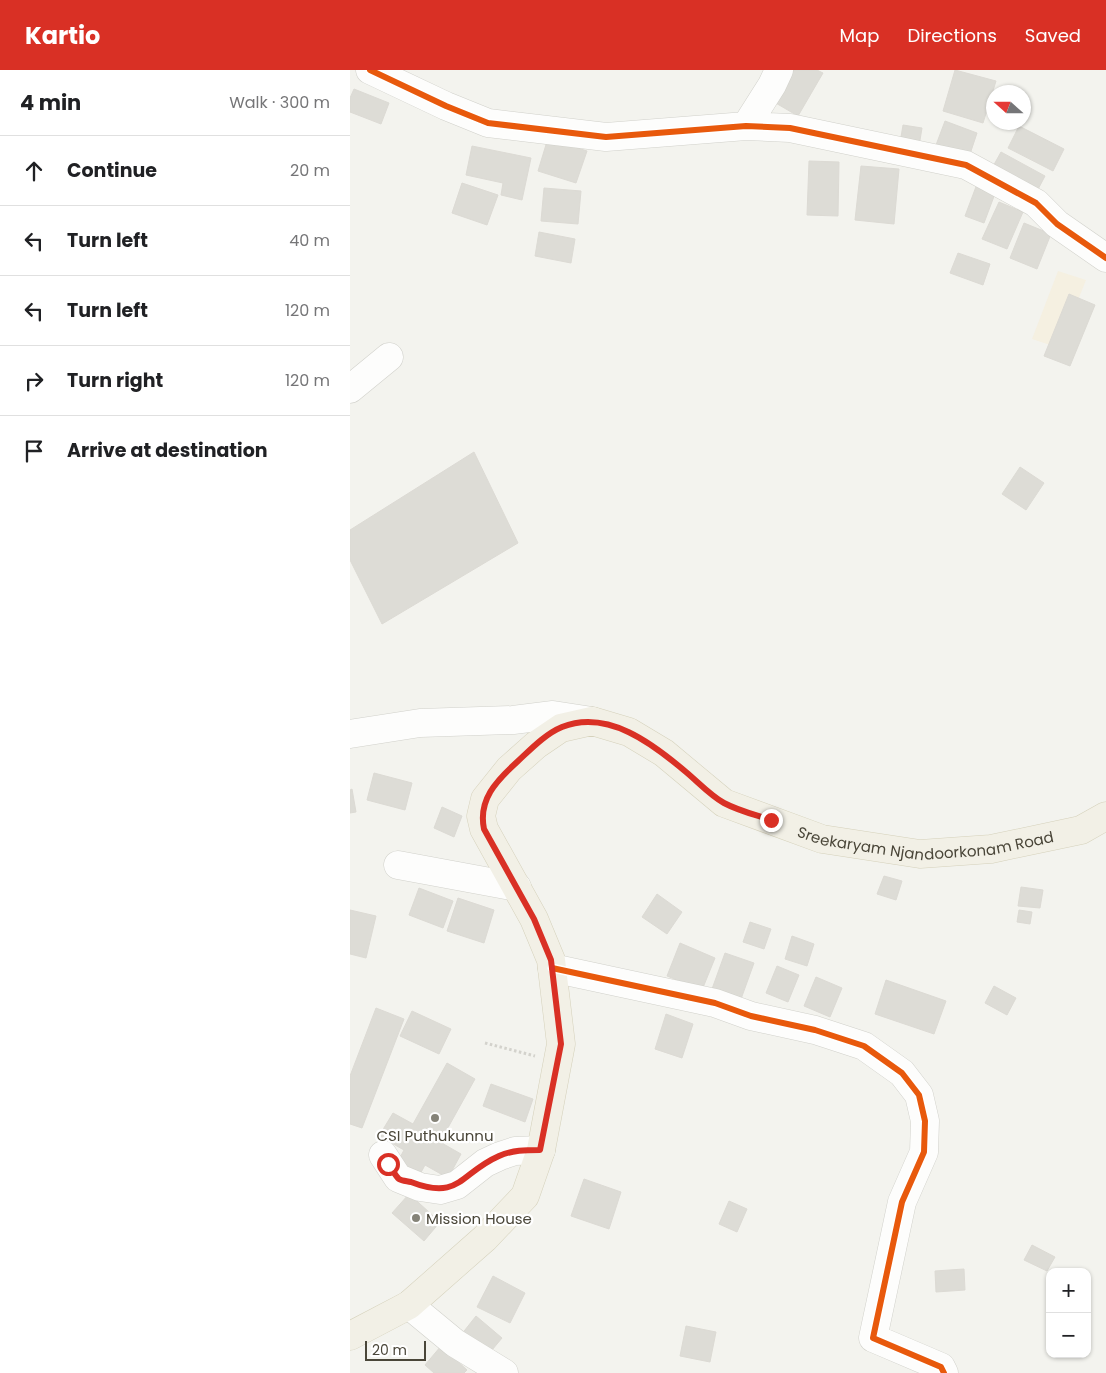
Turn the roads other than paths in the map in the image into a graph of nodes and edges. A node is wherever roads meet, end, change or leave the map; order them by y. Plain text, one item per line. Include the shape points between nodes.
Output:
1 (370, 70) edge
2 (779, 70) edge
3 (746, 126) junction
4 (1106, 258) edge
5 (389, 357) dead end
6 (350, 389) edge
7 (592, 720) junction
8 (350, 734) edge
9 (1106, 816) edge
10 (398, 865) dead end
11 (517, 887) junction
12 (552, 968) junction
13 (540, 1150) junction
14 (383, 1155) dead end
15 (409, 1305) junction
16 (350, 1336) edge
17 (504, 1373) edge
18 (944, 1373) edge

1 - 3 street via 488,123 606,137
2 - 3 street
3 - 4 street via 790,128 966,165 1036,203 1057,224
5 - 6 street
7 - 8 street via 553,715 513,720 420,723
7 - 9 main road, Sreekaryam Njandoorkonam Road via 629,732 664,753 724,803 822,838 920,854 991,849 1081,830
7 - 11 main road via 561,728 536,745 509,769 486,799 481,816 484,829
10 - 11 street
11 - 12 main road via 534,919
12 - 13 main road via 561,1044
12 - 18 street via 715,1003 751,1016 815,1030 864,1046 902,1073 918,1095 925,1121 924,1152 902,1202 873,1338 941,1367
13 - 14 street via 515,1151 500,1156 485,1163 457,1185 440,1190 420,1187 398,1178
13 - 15 main road via 525,1196 486,1238
15 - 16 main road
15 - 17 street via 454,1343

